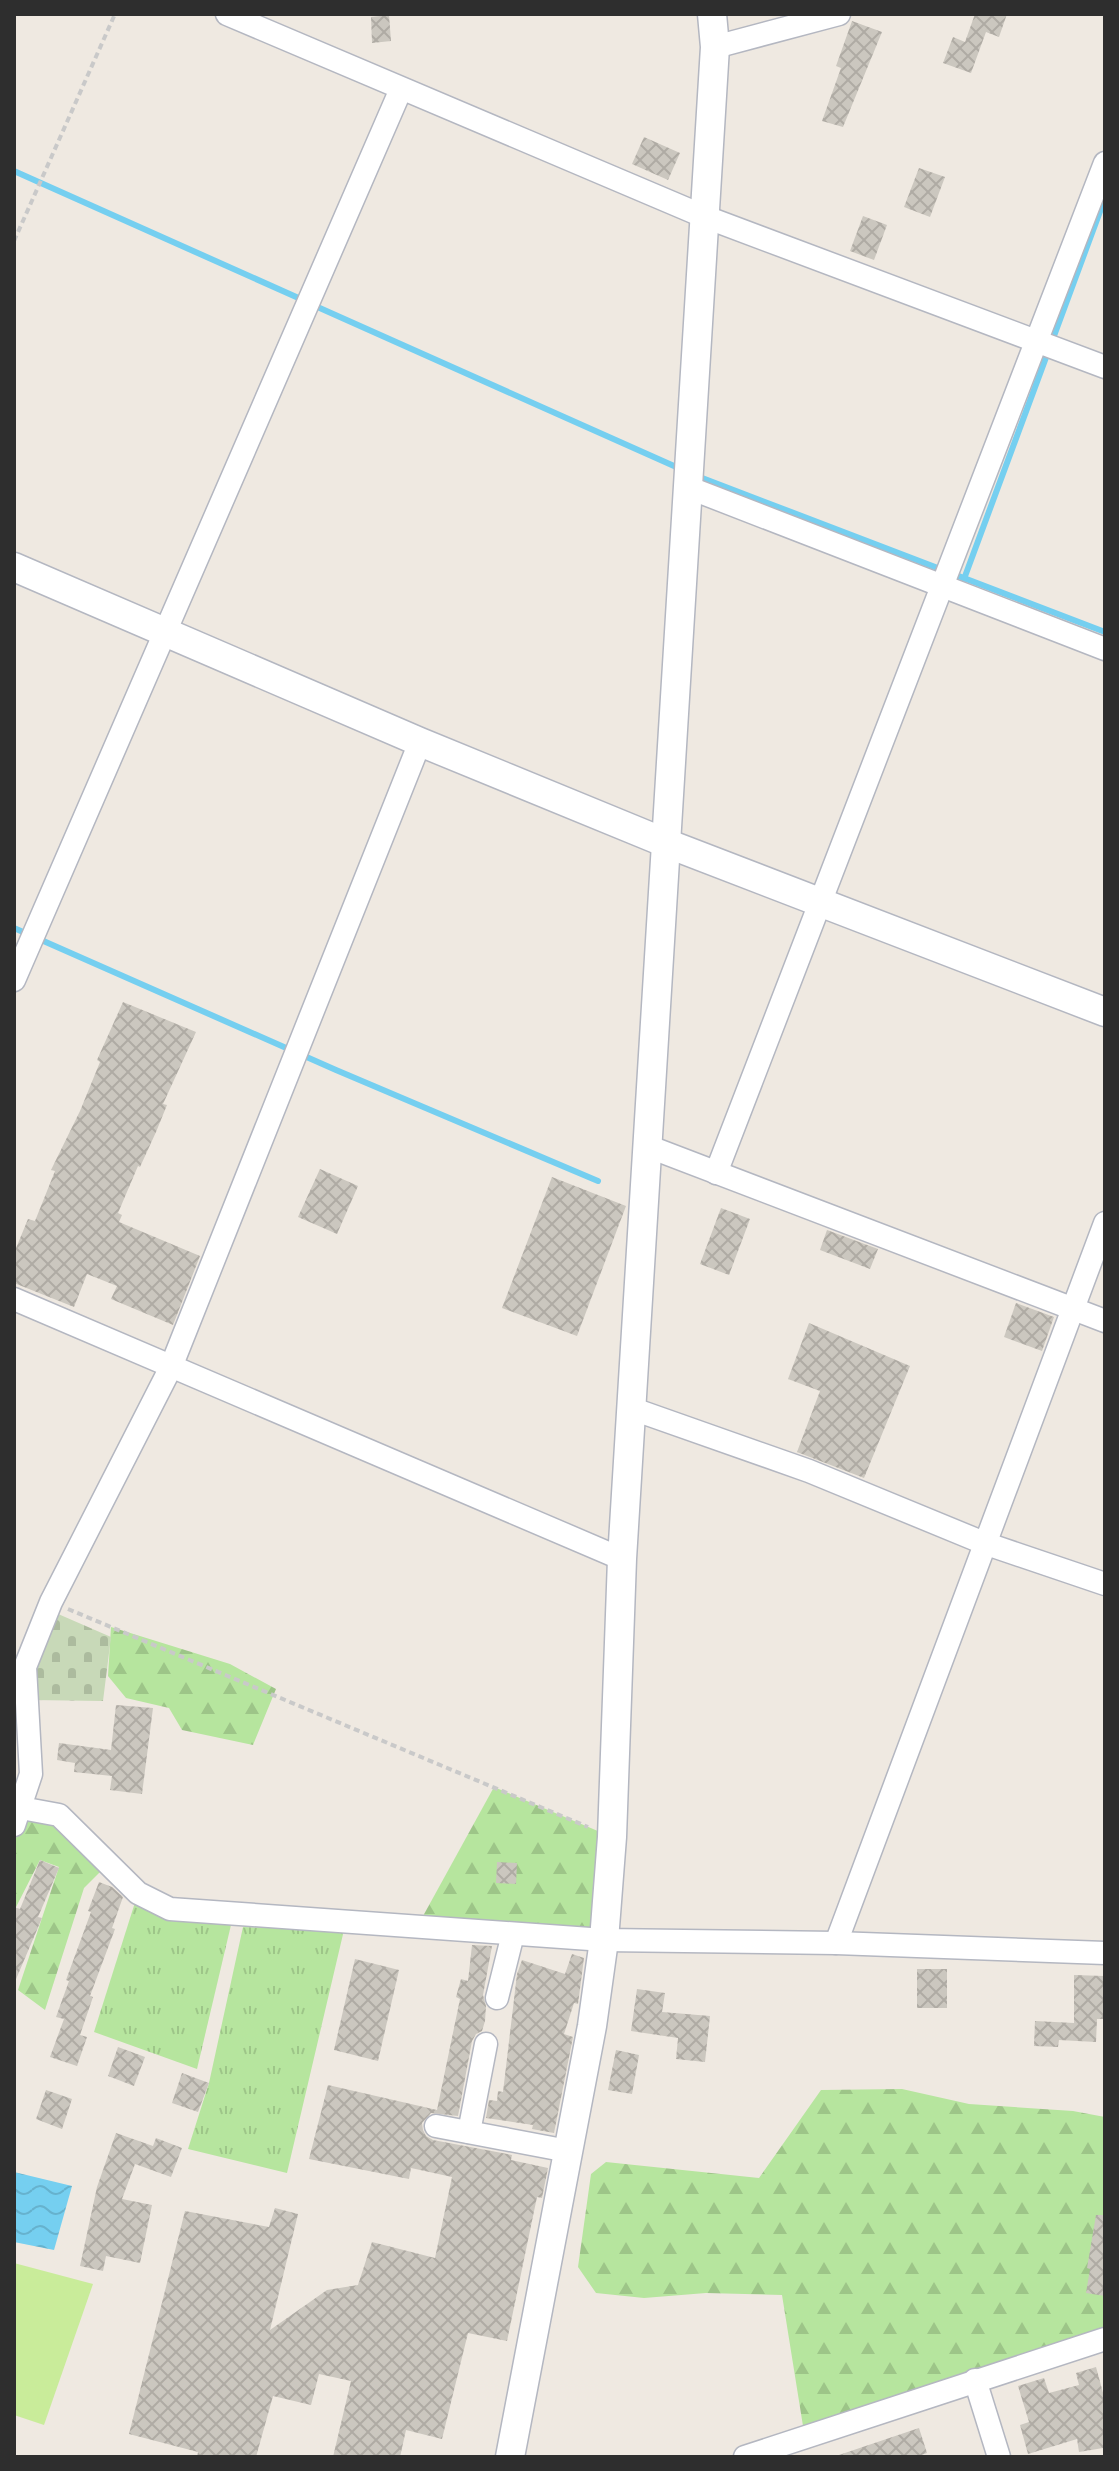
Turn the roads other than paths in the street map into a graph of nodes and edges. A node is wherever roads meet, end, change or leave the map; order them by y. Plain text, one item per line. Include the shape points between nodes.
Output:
1 (227, 14) edge
2 (712, 14) edge
3 (839, 14) edge
4 (715, 47) junction
5 (401, 89) junction
6 (1105, 163) edge
7 (703, 216) junction
8 (1038, 341) junction
9 (1105, 367) edge
10 (687, 487) junction
11 (14, 567) edge
12 (942, 587) junction
13 (164, 630) junction
14 (1105, 649) edge
15 (420, 742) junction
16 (666, 843) junction
17 (819, 901) junction
18 (14, 980) edge
19 (1105, 1012) edge
20 (647, 1146) junction
21 (716, 1173) junction
22 (1105, 1223) edge
23 (14, 1299) edge
24 (1073, 1308) junction
25 (1105, 1321) edge
26 (171, 1367) junction
27 (633, 1409) junction
28 (984, 1543) junction
29 (622, 1559) junction
30 (1105, 1584) edge
31 (16, 1812) edge
32 (513, 1934) junction
33 (604, 1940) junction
34 (836, 1943) junction
35 (1105, 1953) edge
36 (497, 1998) dead end
37 (486, 2044) dead end
38 (436, 2126) dead end
39 (469, 2132) junction
40 (568, 2151) junction
41 (1105, 2339) edge
42 (975, 2380) junction
43 (510, 2457) edge
44 (745, 2457) edge
45 (999, 2457) edge

1 - 5 street
2 - 4 street
3 - 4 street
4 - 7 street
5 - 7 street
5 - 13 street
6 - 8 street
7 - 8 street
7 - 10 street
8 - 9 street
8 - 12 street
10 - 12 street
10 - 16 street
11 - 13 street
12 - 14 street
12 - 17 street
13 - 15 street
13 - 18 street
15 - 16 street
15 - 26 street
16 - 17 street
16 - 20 street
17 - 19 street
17 - 21 street
20 - 21 street
20 - 27 street
21 - 24 street
22 - 24 street
23 - 26 street
24 - 25 street
24 - 28 street
26 - 29 street
26 - 31 street via 51,1602 25,1667 31,1774
27 - 28 street via 809,1471
27 - 29 street
28 - 30 street
28 - 34 street
29 - 33 street
31 - 32 street via 59,1815 138,1893 170,1909
32 - 33 street
32 - 36 street
33 - 34 street
33 - 40 street
34 - 35 street
37 - 39 street
38 - 39 street
39 - 40 street
40 - 43 street
41 - 42 street
42 - 44 street
42 - 45 street

